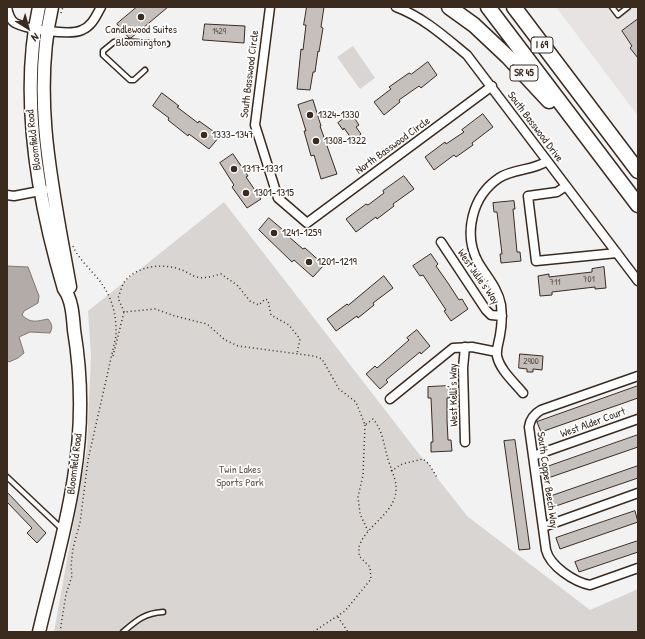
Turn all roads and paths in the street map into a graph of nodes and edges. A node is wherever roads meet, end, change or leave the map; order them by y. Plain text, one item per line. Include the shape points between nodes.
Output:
1 (7, 7) edge
2 (39, 7) edge
3 (52, 7) edge
4 (101, 7) edge
5 (270, 7) edge
6 (396, 7) edge
7 (449, 7) edge
8 (488, 7) edge
9 (514, 7) edge
10 (524, 7) edge
11 (612, 7) edge
12 (628, 7) edge
13 (42, 30) junction
14 (167, 44) dead end
15 (145, 70) dead end
16 (571, 83) junction
17 (492, 86) junction
18 (592, 144) junction
19 (547, 161) junction
20 (638, 171) edge
21 (566, 186) junction
22 (54, 189) junction
23 (41, 191) junction
24 (7, 195) edge
25 (638, 205) edge
26 (307, 223) joint
27 (441, 242) dead end
28 (617, 253) junction
29 (638, 281) edge
30 (68, 294) junction
31 (124, 312) junction
32 (502, 316) junction
33 (465, 347) junction
34 (497, 352) junction
35 (297, 354) junction
36 (107, 375) dead end
37 (638, 376) edge
38 (523, 393) dead end
39 (390, 399) dead end
40 (638, 419) edge
41 (364, 425) junction
42 (465, 442) dead end
43 (533, 456) junction
44 (391, 471) junction
45 (7, 477) edge
46 (438, 479) dead end
47 (638, 493) edge
48 (542, 527) junction
49 (63, 530) junction
50 (368, 531) junction
51 (638, 568) edge
52 (163, 612) dead end
53 (338, 617) junction
54 (39, 632) edge
55 (123, 632) edge
56 (314, 632) edge
57 (348, 632) edge

1 - 13 street via 11,19 16,23
2 - 13 main road, Bloomfield Road
3 - 13 main road, Bloomfield Road
4 - 13 street via 92,22 82,30 70,33
5 - 26 street, South Basswood Circle via 255,125 278,198
6 - 17 street, South Basswood Drive via 437,31 467,55
7 - 18 highway, SR 45 via 474,25 508,57
8 - 18 highway, I 69
9 - 16 highway, I 69
10 - 16 highway via 542,32
11 - 12 lane via 618,15
13 - 22 main road, Bloomfield Road via 46,139
13 - 23 main road, Bloomfield Road via 31,63 30,101
14 - 15 lane via 120,41 114,42 103,51 103,55 130,80 134,80
16 - 20 highway, I 69
17 - 19 street, South Basswood Drive
17 - 26 street, North Basswood Circle
18 - 25 highway, I 69
19 - 21 street, South Basswood Drive
19 - 32 street via 540,166 514,171 500,178 483,193 473,214 473,249 497,293
21 - 28 street, South Basswood Drive
21 - 28 street via 557,192 528,196 536,261
22 - 23 street
22 - 30 main road, Bloomfield Road via 70,287
23 - 24 street
23 - 30 main road, Bloomfield Road via 58,268
27 - 32 street, West Julie's Way via 486,310
28 - 29 street, South Basswood Drive
30 - 49 main road, Bloomfield Road via 78,358 80,410 74,478
31 - 35 path via 156,310 207,324 225,340 238,346
31 - 35 path via 118,298 125,281 138,271 162,266 182,270 196,277 208,278 220,274 237,284 250,301 259,305 265,299 268,300 271,315 289,325 300,339
31 - 36 path
32 - 34 street
33 - 34 street
33 - 39 street via 449,350
33 - 42 street, West Kelli's Way
34 - 38 street via 501,366
35 - 41 path via 322,359 339,389 356,402
37 - 43 street, South Copper Beech Way via 536,412 529,427
40 - 43 street, West Alder Court
41 - 44 path via 373,419 379,425
41 - 50 path via 363,475 358,497 360,514
43 - 48 street, South Copper Beech Way
44 - 46 path via 402,464 423,459
44 - 50 path via 396,484 395,500
45 - 49 lane
47 - 48 street
48 - 51 street, South Copper Beech Way via 546,550 551,561 583,583 594,584
49 - 54 main road, Bloomfield Road
50 - 53 path via 359,547 359,556 370,567 371,579
52 - 55 lane via 152,613 138,619
53 - 56 path
53 - 57 path

